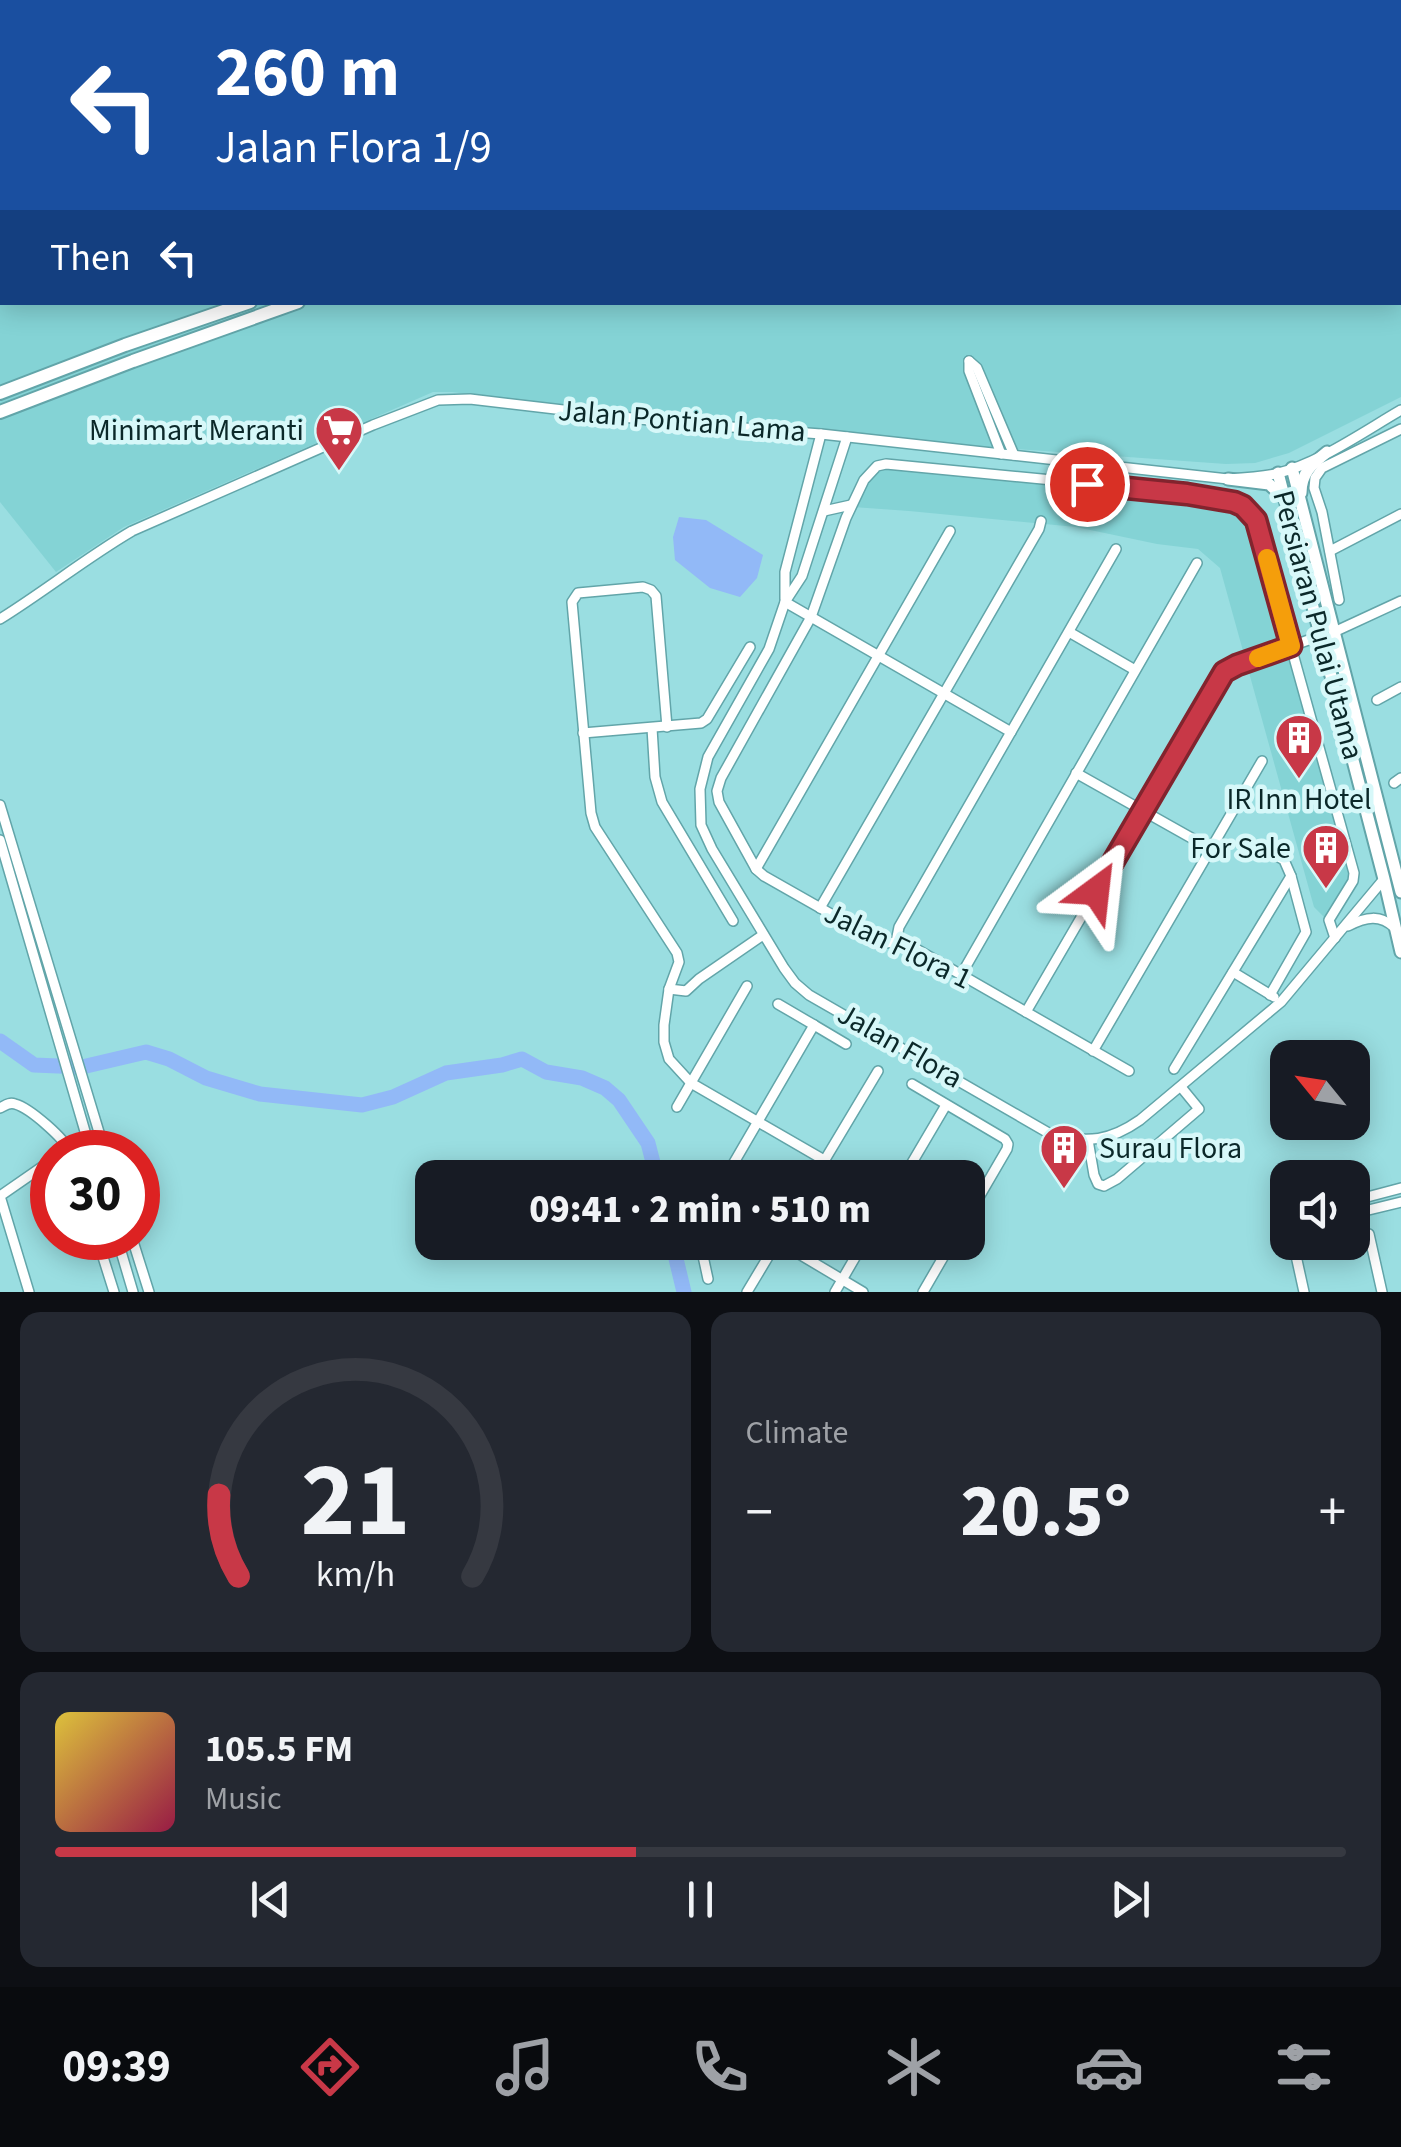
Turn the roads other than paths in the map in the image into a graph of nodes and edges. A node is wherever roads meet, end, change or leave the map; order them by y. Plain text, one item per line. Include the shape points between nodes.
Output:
1 (241, 305) edge
2 (290, 305) edge
3 (0, 394) edge
4 (1401, 410) edge
5 (0, 412) edge
6 (1401, 428) edge
7 (821, 434) junction
8 (848, 437) junction
9 (1328, 452) junction
10 (1001, 454) junction
11 (1014, 455) junction
12 (1292, 468) junction
13 (1278, 473) junction
14 (1228, 479) junction
15 (832, 484) junction
16 (847, 506) junction
17 (1286, 506) junction
18 (1302, 507) junction
19 (824, 511) junction
20 (1401, 514) edge
21 (1041, 522) dead end
22 (950, 530) dead end
23 (1116, 549) dead end
24 (1330, 551) junction
25 (1197, 563) dead end
26 (1339, 600) dead end
27 (1401, 601) edge
28 (785, 602) junction
29 (810, 617) junction
30 (0, 619) edge
31 (1069, 632) junction
32 (1334, 632) junction
33 (1320, 636) junction
34 (1291, 646) junction
35 (750, 648) dead end
36 (878, 656) junction
37 (1136, 670) junction
38 (1401, 687) edge
39 (944, 694) junction
40 (1377, 700) dead end
41 (668, 726) junction
42 (652, 728) junction
43 (1011, 732) junction
44 (584, 733) junction
45 (1262, 761) dead end
46 (1076, 773) junction
47 (0, 805) edge
48 (1143, 811) junction
49 (0, 840) edge
50 (1211, 849) junction
51 (1266, 850) dead end
52 (1398, 863) edge
53 (756, 869) junction
54 (1291, 876) junction
55 (1384, 879) junction
56 (1401, 892) edge
57 (820, 908) junction
58 (733, 921) dead end
59 (1343, 928) junction
60 (1395, 928) junction
61 (764, 935) junction
62 (1335, 938) junction
63 (896, 942) junction
64 (1401, 952) edge
65 (1232, 972) junction
66 (961, 974) junction
67 (748, 986) dead end
68 (669, 989) junction
69 (1270, 995) junction
70 (1281, 1002) junction
71 (778, 1004) dead end
72 (1026, 1012) junction
73 (814, 1025) junction
74 (65, 1044) junction
75 (846, 1044) dead end
76 (1093, 1051) junction
77 (1174, 1068) dead end
78 (878, 1070) dead end
79 (1128, 1072) dead end
80 (691, 1083) junction
81 (912, 1084) dead end
82 (1180, 1087) junction
83 (946, 1104) junction
84 (677, 1107) dead end
85 (0, 1108) edge
86 (758, 1121) junction
87 (51, 1130) edge
88 (85, 1130) edge
89 (98, 1130) edge
90 (1088, 1140) junction
91 (735, 1160) edge
92 (824, 1160) joint
93 (913, 1160) edge
94 (30, 1175) edge
95 (985, 1186) edge
96 (1401, 1188) edge
97 (0, 1196) edge
98 (1370, 1196) edge
99 (1401, 1202) edge
100 (1370, 1210) edge
101 (1370, 1238) edge
102 (104, 1260) edge
103 (124, 1260) edge
104 (139, 1260) edge
105 (704, 1260) edge
106 (767, 1260) edge
107 (808, 1260) edge
108 (854, 1260) edge
109 (942, 1260) edge
110 (1296, 1260) edge
111 (708, 1279) dead end
112 (842, 1280) junction
113 (30, 1292) edge
114 (114, 1292) edge
115 (134, 1292) edge
116 (149, 1292) edge
117 (747, 1292) edge
118 (835, 1292) edge
119 (863, 1292) edge
120 (923, 1292) edge
121 (1304, 1292) edge
122 (1382, 1292) edge

1 - 3 highway
2 - 5 highway
4 - 9 street, Jalan Pontian Lama
6 - 24 street via 1317,474 1314,488
7 - 8 street, Jalan Pontian Lama
7 - 28 street, Jalan Flora via 785,572
7 - 30 street, Jalan Pontian Lama via 438,400 132,531
8 - 10 street, Jalan Pontian Lama
8 - 15 street, Jalan Flora
9 - 12 street, Jalan Pontian Lama
9 - 18 main road via 1302,476
10 - 11 street, Jalan Pontian Lama
10 - 11 street via 969,361
11 - 14 street, Jalan Pontian Lama
12 - 13 street, Jalan Pontian Lama
12 - 18 main road, Persiaran Pulai Utama
13 - 14 street, Jalan Pontian Lama
13 - 17 main road, Persiaran Pulai Utama
14 - 17 main road via 1269,484
15 - 16 street via 836,499
15 - 19 street, Jalan Flora
16 - 19 street
16 - 29 street
16 - 34 street via 877,466 886,464 1234,502 1256,520
17 - 33 main road, Persiaran Pulai Utama
18 - 32 main road, Persiaran Pulai Utama
19 - 28 street, Jalan Flora via 802,576
20 - 24 street
21 - 39 street
22 - 36 street
23 - 31 street
24 - 26 street
25 - 37 street
27 - 32 street
28 - 29 street
28 - 61 street, Jalan Flora via 769,649 708,757 700,789 712,850
29 - 36 street
29 - 53 street, Jalan Flora 1 via 718,790
31 - 37 street
31 - 43 street
32 - 33 main road
32 - 52 main road, Persiaran Pulai Utama
33 - 34 street
33 - 55 main road, Persiaran Pulai Utama
34 - 48 street via 1224,672
34 - 62 street via 1354,874 1329,920
35 - 41 street via 701,724
36 - 39 street
36 - 53 street
37 - 46 street
38 - 40 street
39 - 43 street
39 - 57 street
41 - 42 street
41 - 44 street via 656,596 643,587 578,593 572,602
42 - 44 street
42 - 58 street via 662,802
43 - 63 street
44 - 68 street via 596,826 677,953
45 - 50 street
46 - 48 street
46 - 66 street
47 - 74 street
48 - 50 street
48 - 72 street
49 - 74 street
50 - 76 street
51 - 54 street via 1284,860
52 - 56 main road, Persiaran Pulai Utama
53 - 57 street, Jalan Flora 1
54 - 65 street
54 - 69 street via 1306,932
55 - 59 street
55 - 60 main road, Persiaran Pulai Utama
57 - 63 street, Jalan Flora 1 via 882,943
59 - 60 street via 1374,917
59 - 62 street
60 - 64 main road, Persiaran Pulai Utama
61 - 68 street via 686,991
61 - 90 street, Jalan Flora via 809,994 1052,1135
62 - 70 street
63 - 66 street, Jalan Flora 1
65 - 69 street
65 - 77 street
66 - 72 street, Jalan Flora 1
67 - 80 street
68 - 80 street via 666,1054
69 - 70 street
70 - 82 street
71 - 73 street
72 - 76 street, Jalan Flora 1
73 - 75 street
73 - 86 street
74 - 88 street
74 - 89 street
76 - 79 street, Jalan Flora 1
78 - 92 street
80 - 84 street
80 - 86 street
81 - 83 street
82 - 90 street via 1121,1134
82 - 90 street via 1199,1108 1104,1186 1094,1175
83 - 93 street
83 - 95 street via 1008,1144
85 - 87 street via 14,1103
86 - 91 street
86 - 92 street
94 - 97 street
96 - 98 street
97 - 113 street
99 - 100 street
101 - 122 street
102 - 114 street
103 - 115 street
104 - 116 street
105 - 111 street
106 - 117 street
107 - 112 street
108 - 112 street
109 - 120 street
110 - 121 street
112 - 118 street
112 - 119 street

